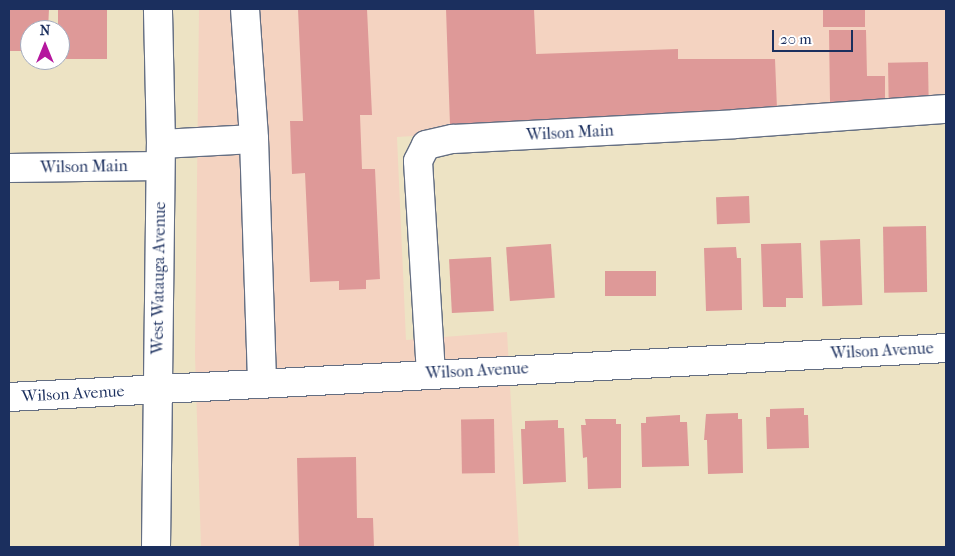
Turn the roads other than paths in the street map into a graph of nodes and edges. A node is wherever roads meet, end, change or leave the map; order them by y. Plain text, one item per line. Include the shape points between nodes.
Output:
1 (158, 9) edge
2 (245, 9) edge
3 (946, 109) edge
4 (254, 139) junction
5 (160, 155) junction
6 (9, 168) edge
7 (946, 348) edge
8 (431, 374) junction
9 (262, 383) junction
10 (158, 390) junction
11 (9, 397) edge
12 (156, 547) edge

1 - 5 street, West Watauga Avenue
2 - 4 street
3 - 8 street, Wilson Main via 452,139 426,144 418,161
4 - 5 street, Wilson Main
4 - 9 street
5 - 6 street, Wilson Main
5 - 10 street, West Watauga Avenue
7 - 8 street, Wilson Avenue
8 - 9 street, Wilson Avenue
9 - 10 street, Wilson Avenue
10 - 11 street, Wilson Avenue
10 - 12 street, West Watauga Avenue

